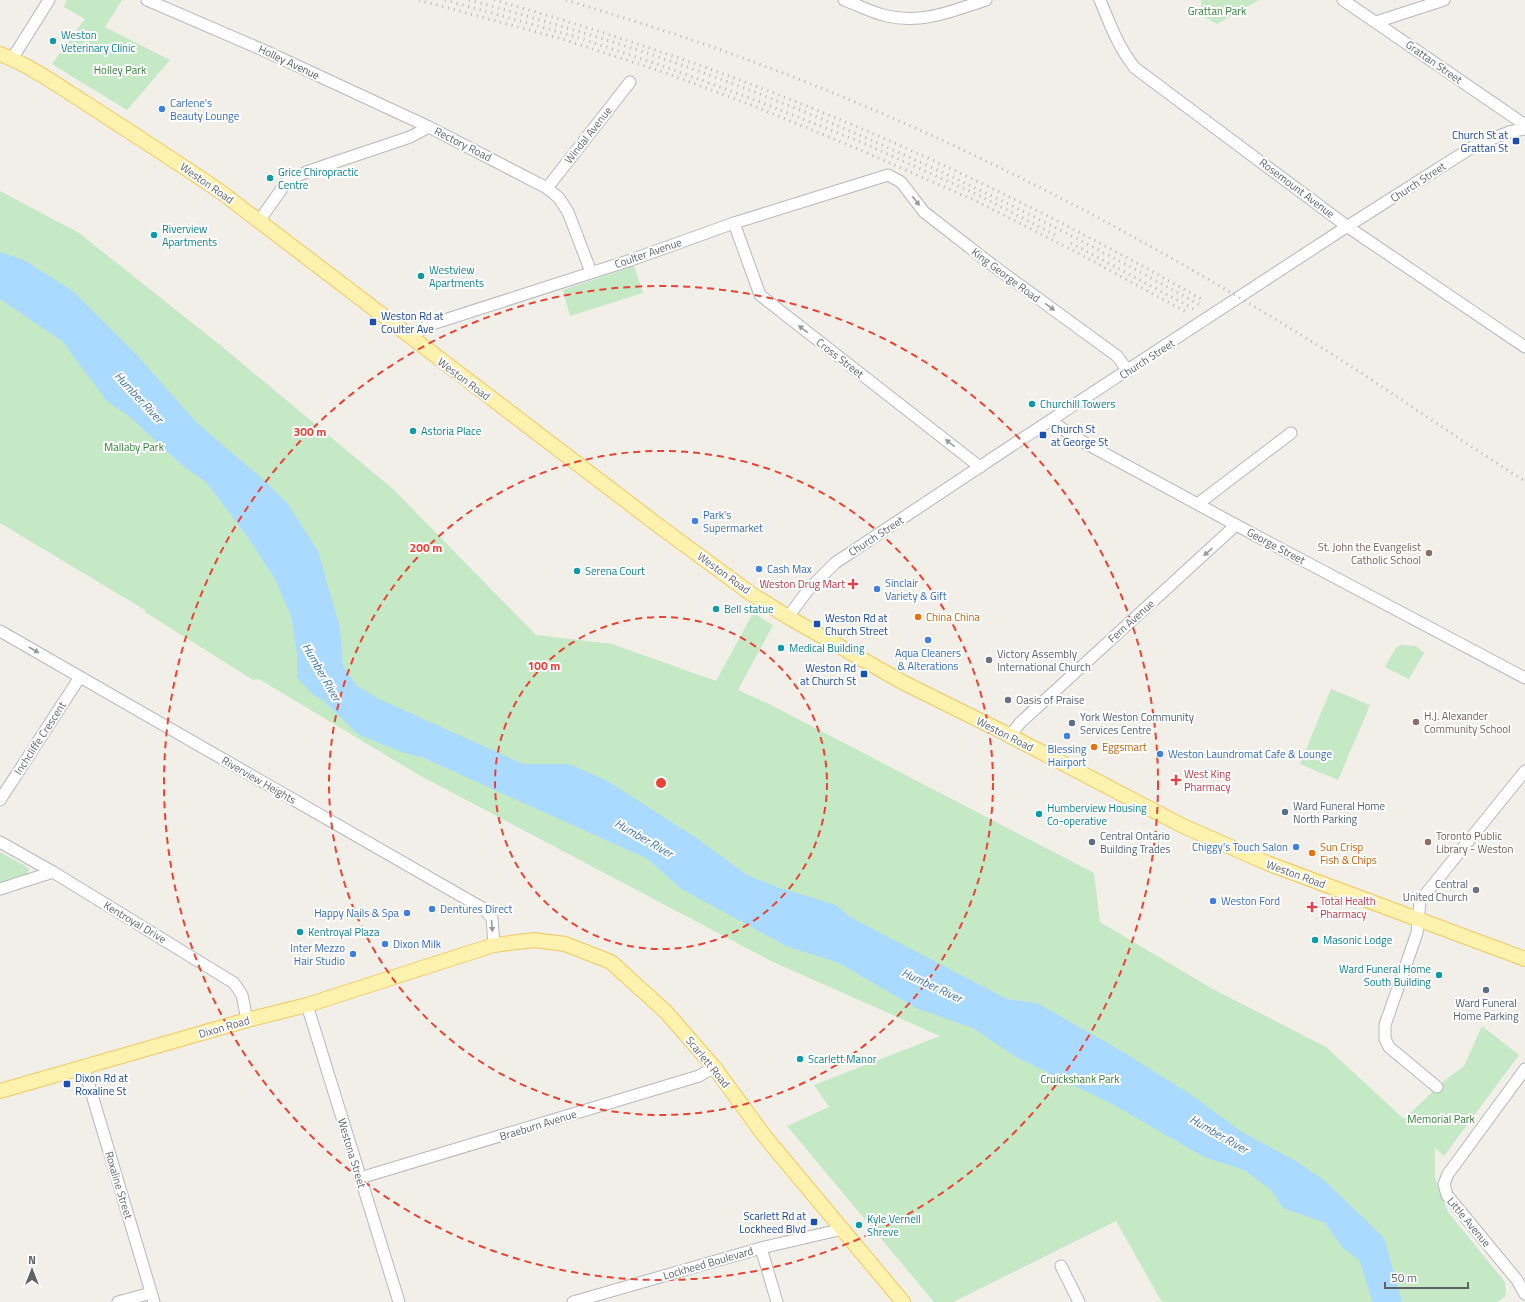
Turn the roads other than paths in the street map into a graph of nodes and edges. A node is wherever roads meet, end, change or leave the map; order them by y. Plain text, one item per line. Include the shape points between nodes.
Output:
1 (49, 0) edge
2 (147, 0) edge
3 (844, 0) edge
4 (986, 0) edge
5 (1100, 0) edge
6 (1343, 0) edge
7 (1444, 0) edge
8 (960, 4) edge
9 (1376, 22) junction
10 (6, 56) edge
11 (630, 82) dead end
12 (1525, 125) edge
13 (429, 127) junction
14 (1525, 129) edge
15 (888, 174) joint
16 (547, 188) junction
17 (259, 221) junction
18 (734, 223) junction
19 (1348, 227) junction
20 (591, 272) junction
21 (410, 337) junction
22 (1525, 347) edge
23 (1128, 371) junction
24 (1051, 421) junction
25 (1291, 433) dead end
26 (980, 467) junction
27 (1199, 504) junction
28 (1236, 525) junction
29 (788, 617) junction
30 (0, 631) edge
31 (80, 677) junction
32 (1525, 678) edge
33 (1010, 736) junction
34 (1525, 771) edge
35 (0, 800) edge
36 (0, 842) edge
37 (53, 872) junction
38 (0, 889) edge
39 (1418, 919) junction
40 (494, 945) junction
41 (1525, 958) edge
42 (448, 959) joint
43 (307, 1005) junction
44 (247, 1020) junction
45 (714, 1067) junction
46 (84, 1068) junction
47 (1525, 1069) edge
48 (1437, 1087) dead end
49 (0, 1091) edge
50 (360, 1178) junction
51 (843, 1229) junction
52 (761, 1248) junction
53 (1060, 1266) dead end
54 (1525, 1294) edge
55 (153, 1297) edge
56 (118, 1302) edge
57 (399, 1302) edge
58 (573, 1302) edge
59 (776, 1302) edge
60 (903, 1302) edge
61 (1079, 1302) edge

1 - 10 street
2 - 13 street, Holley Avenue via 263,50
3 - 8 street via 886,16 908,20 931,18
4 - 8 street
5 - 19 street, Rosemount Avenue via 1115,37 1136,68
6 - 9 street, Grattan Street
7 - 9 street
9 - 12 street, Grattan Street
10 - 17 main road, Weston Road via 38,73 158,150 222,192
11 - 16 street, Windal Avenue
13 - 16 street, Rectory Road
13 - 17 street, Rectory Road via 410,137 288,180
14 - 19 street, Church Street via 1509,132 1474,146
15 - 18 street, Coulter Avenue
15 -> 23 street, King George Road via 901,182 924,212 1117,356
16 - 20 street, Rectory Road via 559,198 568,212
17 - 21 main road, Weston Road
18 - 20 street, Coulter Avenue
26 -> 18 street, Cross Street via 760,295
19 - 22 street, Rosemount Avenue
19 - 23 street, Church Street
20 - 21 street, Coulter Avenue via 429,325
21 - 29 main road, Weston Road via 659,526 750,593
23 - 24 street, Church Street
24 - 26 street, Church Street
24 - 27 street, George Street via 1097,450
25 - 27 street
26 - 29 street, Church Street via 835,563 808,590
27 - 28 street, George Street
28 - 32 street, George Street
28 -> 33 street, Fern Avenue via 1020,723
29 - 33 main road, Weston Road via 904,683
30 -> 31 street, Riverview Heights
31 - 35 street, Inchcliffe Crescent
31 -> 40 street, Riverview Heights via 484,909 492,918
33 - 39 main road, Weston Road via 1155,813 1220,844
34 - 39 street via 1420,901
36 - 37 street, Kentroyal Drive
37 - 38 street
37 - 44 street, Kentroyal Drive via 234,983 242,995
39 - 41 main road, Weston Road
39 - 48 street via 1417,933 1385,1025 1384,1039 1389,1047
40 - 42 main road, Scarlett Road
40 - 45 main road, Scarlett Road via 534,940 565,944 611,962 666,1012
42 - 43 main road, Dixon Road
43 - 44 main road, Dixon Road
43 - 50 street, Westona Street
44 - 46 main road, Dixon Road
45 - 50 street, Braeburn Avenue via 699,1076
45 - 51 main road, Scarlett Road via 766,1138
46 - 49 main road, Dixon Road
46 - 55 street, Roxaline Street
47 - 54 street, Little Avenue via 1448,1174 1444,1184 1447,1195 1517,1280
50 - 57 street, Westona Street
51 - 52 street, Lockheed Boulevard
51 - 60 main road, Scarlett Road
52 - 58 street, Lockheed Boulevard
52 - 59 street
53 - 61 street
55 - 56 street

